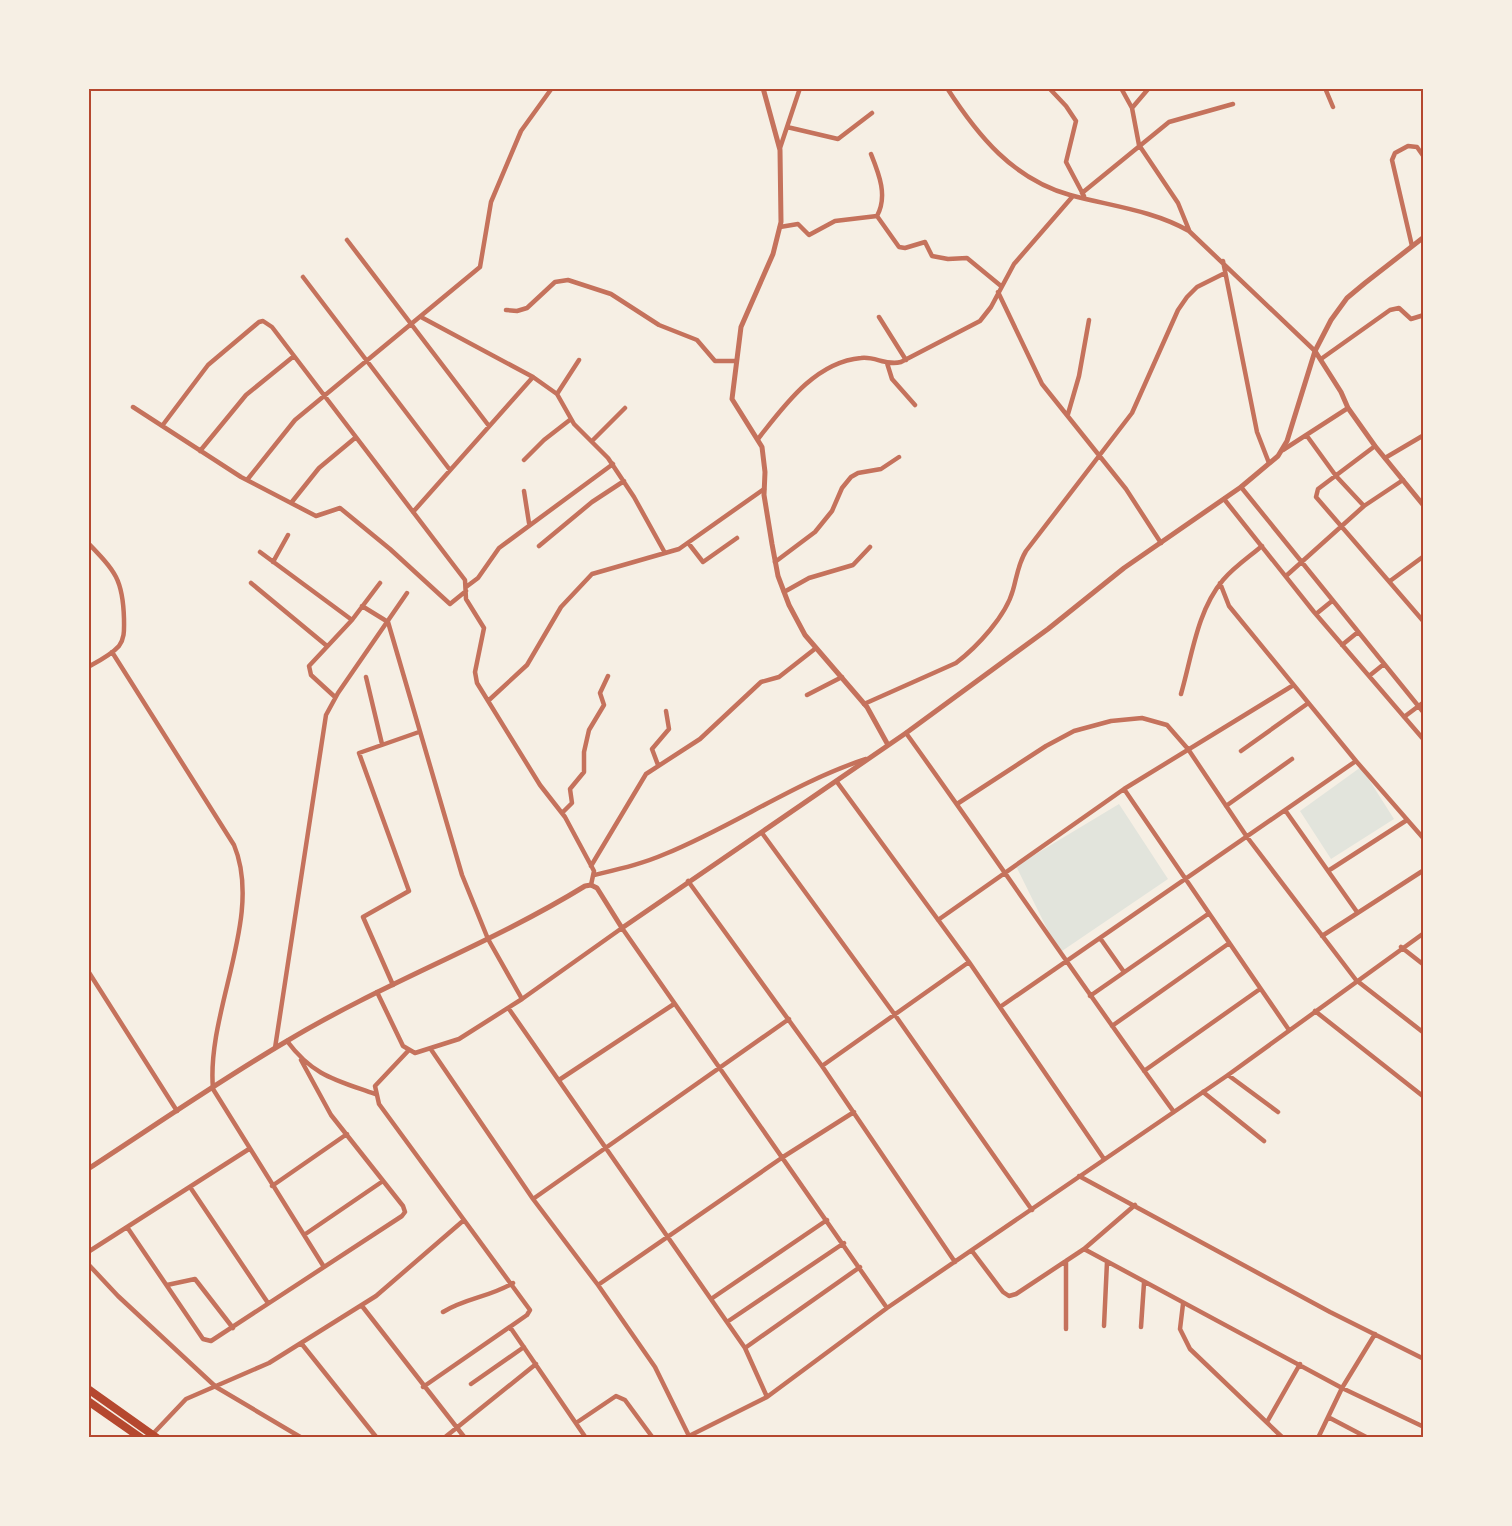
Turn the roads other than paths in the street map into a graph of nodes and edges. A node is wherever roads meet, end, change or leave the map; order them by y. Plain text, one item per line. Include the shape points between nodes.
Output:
1 (552, 88) edge
2 (764, 88) edge
3 (800, 88) edge
4 (947, 88) edge
5 (1049, 88) edge
6 (1121, 88) edge
7 (1149, 88) edge
8 (1325, 88) edge
9 (1233, 104) dead end
10 (1334, 107) dead end
11 (1132, 108) junction
12 (872, 113) dead end
13 (787, 127) junction
14 (1139, 145) junction
15 (780, 150) junction
16 (871, 154) dead end
17 (1424, 157) edge
18 (1083, 195) junction
19 (1073, 196) junction
20 (877, 216) junction
21 (780, 227) junction
22 (1189, 231) junction
23 (1424, 237) edge
24 (348, 240) dead end
25 (1412, 246) junction
26 (1223, 261) junction
27 (1225, 273) junction
28 (303, 277) dead end
29 (1001, 286) junction
30 (998, 292) junction
31 (506, 310) dead end
32 (1424, 315) edge
33 (421, 317) junction
34 (879, 317) dead end
35 (1089, 320) dead end
36 (412, 324) junction
37 (1315, 351) junction
38 (294, 356) junction
39 (1321, 359) junction
40 (366, 360) junction
41 (579, 360) dead end
42 (906, 360) junction
43 (735, 361) junction
44 (887, 363) junction
45 (533, 376) junction
46 (557, 394) junction
47 (324, 396) junction
48 (915, 405) dead end
49 (133, 408) dead end
50 (626, 408) dead end
51 (1348, 408) junction
52 (1068, 414) junction
53 (571, 419) junction
54 (162, 426) junction
55 (489, 426) junction
56 (1424, 435) edge
57 (1306, 436) junction
58 (355, 438) junction
59 (758, 439) junction
60 (592, 441) junction
61 (1374, 446) junction
62 (1283, 450) junction
63 (200, 451) junction
64 (1100, 455) junction
65 (898, 457) dead end
66 (1385, 458) junction
67 (524, 460) dead end
68 (1269, 463) junction
69 (613, 464) junction
70 (450, 471) junction
71 (1336, 476) junction
72 (247, 480) junction
73 (1403, 480) junction
74 (624, 481) junction
75 (1241, 487) junction
76 (764, 489) junction
77 (524, 491) dead end
78 (1224, 499) junction
79 (291, 503) junction
80 (1364, 506) junction
81 (1424, 506) edge
82 (413, 512) junction
83 (529, 523) junction
84 (1343, 527) junction
85 (288, 535) dead end
86 (737, 538) dead end
87 (88, 543) edge
88 (1161, 543) junction
89 (689, 544) junction
90 (539, 546) dead end
91 (1262, 546) junction
92 (870, 547) dead end
93 (260, 552) dead end
94 (665, 553) junction
95 (1424, 556) edge
96 (273, 562) junction
97 (776, 562) junction
98 (1301, 563) junction
99 (1286, 576) junction
100 (1390, 581) junction
101 (251, 583) dead end
102 (380, 583) dead end
103 (1220, 583) junction
104 (466, 589) junction
105 (784, 592) junction
106 (408, 593) dead end
107 (1332, 601) junction
108 (362, 606) junction
109 (1316, 614) junction
110 (352, 620) junction
111 (388, 622) junction
112 (1424, 622) edge
113 (1358, 632) junction
114 (1342, 645) junction
115 (327, 646) junction
116 (816, 648) junction
117 (112, 652) junction
118 (1384, 664) junction
119 (88, 667) edge
120 (608, 676) dead end
121 (1369, 676) junction
122 (842, 677) junction
123 (366, 678) dead end
124 (1292, 686) junction
125 (1181, 694) dead end
126 (807, 695) dead end
127 (335, 697) junction
128 (488, 701) junction
129 (1424, 702) edge
130 (864, 704) junction
131 (1307, 704) junction
132 (1418, 706) junction
133 (666, 711) dead end
134 (1424, 713) edge
135 (1404, 717) junction
136 (419, 732) junction
137 (906, 733) junction
138 (1424, 740) edge
139 (382, 744) junction
140 (888, 745) junction
141 (1188, 749) junction
142 (1242, 750) dead end
143 (871, 757) junction
144 (1292, 759) dead end
145 (1356, 761) junction
146 (658, 765) junction
147 (837, 782) junction
148 (1124, 789) junction
149 (957, 804) junction
150 (1226, 806) junction
151 (1285, 810) junction
152 (562, 813) junction
153 (1407, 820) junction
154 (762, 833) junction
155 (1247, 837) junction
156 (1424, 839) edge
157 (591, 866) junction
158 (1424, 870) edge
159 (1328, 871) junction
160 (1006, 873) junction
161 (594, 875) junction
162 (1186, 880) junction
163 (688, 881) junction
164 (591, 885) junction
165 (1357, 912) junction
166 (1208, 914) junction
167 (938, 920) junction
168 (622, 928) junction
169 (1424, 933) edge
170 (1322, 936) junction
171 (1100, 938) junction
172 (488, 939) junction
173 (1228, 944) junction
174 (1401, 947) junction
175 (969, 962) junction
176 (1065, 963) junction
177 (1424, 965) edge
178 (88, 972) edge
179 (1124, 972) junction
180 (1356, 980) junction
181 (393, 984) junction
182 (1260, 989) junction
183 (377, 992) junction
184 (1089, 996) junction
185 (522, 999) junction
186 (674, 1004) junction
187 (1000, 1006) junction
188 (509, 1009) junction
189 (1315, 1011) junction
190 (895, 1015) junction
191 (789, 1019) junction
192 (1112, 1026) junction
193 (1289, 1030) junction
194 (1424, 1033) edge
195 (287, 1041) junction
196 (275, 1048) junction
197 (430, 1048) junction
198 (408, 1051) junction
199 (301, 1060) junction
200 (822, 1066) junction
201 (721, 1067) junction
202 (1144, 1071) junction
203 (1228, 1075) junction
204 (559, 1080) junction
205 (213, 1089) junction
206 (1203, 1092) junction
207 (375, 1094) junction
208 (1424, 1097) edge
209 (177, 1112) junction
210 (854, 1112) junction
211 (1173, 1112) junction
212 (1278, 1112) dead end
213 (347, 1134) junction
214 (1264, 1141) dead end
215 (606, 1148) junction
216 (249, 1149) junction
217 (783, 1157) junction
218 (1104, 1159) junction
219 (88, 1169) edge
220 (1079, 1176) junction
221 (383, 1181) junction
222 (272, 1186) junction
223 (190, 1187) junction
224 (534, 1199) junction
225 (1135, 1205) junction
226 (1032, 1210) junction
227 (464, 1220) junction
228 (827, 1220) junction
229 (127, 1227) junction
230 (304, 1235) junction
231 (667, 1236) junction
232 (844, 1244) junction
233 (1084, 1249) junction
234 (972, 1251) junction
235 (88, 1252) edge
236 (1066, 1261) junction
237 (955, 1262) junction
238 (1107, 1263) junction
239 (88, 1264) edge
240 (324, 1267) junction
241 (860, 1267) junction
242 (513, 1283) junction
243 (1144, 1283) junction
244 (167, 1285) junction
245 (598, 1285) junction
246 (711, 1299) junction
247 (268, 1303) junction
248 (1183, 1304) junction
249 (362, 1306) junction
250 (887, 1308) junction
251 (443, 1312) dead end
252 (727, 1322) junction
253 (1104, 1326) dead end
254 (510, 1327) junction
255 (1140, 1327) dead end
256 (233, 1328) junction
257 (1066, 1329) dead end
258 (1375, 1334) junction
259 (301, 1343) junction
260 (524, 1347) junction
261 (745, 1348) junction
262 (1424, 1359) edge
263 (536, 1364) junction
264 (1300, 1364) junction
265 (471, 1384) dead end
266 (216, 1387) junction
267 (423, 1387) junction
268 (1342, 1388) junction
269 (88, 1389) edge
270 (767, 1397) junction
271 (88, 1401) edge
272 (1328, 1417) junction
273 (1267, 1422) junction
274 (576, 1423) junction
275 (1424, 1427) edge
276 (458, 1429) junction
277 (584, 1435) edge
278 (153, 1436) edge
279 (141, 1437) edge
280 (302, 1437) edge
281 (377, 1437) edge
282 (444, 1437) edge
283 (465, 1437) edge
284 (576, 1437) edge
285 (653, 1437) edge
286 (689, 1437) edge
287 (1282, 1437) edge
288 (1318, 1437) edge
289 (1368, 1437) edge

1 - 33 street via 521,131 491,202 480,267
2 - 15 street
3 - 13 street
4 - 19 street via 970,124 998,154 1039,183
5 - 18 street via 1076,121 1066,162
6 - 11 street
7 - 11 street
8 - 10 street
9 - 14 street via 1177,118
11 - 14 street
12 - 13 street via 838,139
13 - 15 street
14 - 18 street
14 - 22 street via 1178,203
15 - 21 street
16 - 20 street via 882,188
17 - 25 street via 1417,147 1408,146 1395,153 1392,160
18 - 19 street
18 - 22 street
19 - 29 street via 1014,264
20 - 21 street via 838,220 809,235 798,224
20 - 29 street via 900,247 925,242 932,256 967,258
21 - 43 street via 773,254 741,327
22 - 26 street
23 - 25 street
24 - 36 street
25 - 37 street via 1347,298
26 - 27 street
26 - 37 street
27 - 64 street via 1197,287 1178,310 1132,413
27 - 68 street via 1257,432
28 - 40 street
29 - 30 street
30 - 42 street via 980,321
30 - 52 street via 1042,384
31 - 43 street via 527,308 555,282 567,280 611,294 660,325 697,340 715,361
32 - 39 street via 1411,319 1399,308 1390,310
33 - 36 street
33 - 45 street
34 - 42 street
35 - 52 street
36 - 40 street
36 - 55 street
37 - 39 street
37 - 62 street
38 - 47 street
38 - 54 street via 268,323 260,322 208,365
38 - 63 street via 246,395
39 - 51 street
40 - 47 street
40 - 70 street
41 - 46 street
42 - 44 street
43 - 59 street via 732,399
44 - 48 street via 892,379
44 - 59 street via 863,357 830,366 794,395
45 - 46 street
45 - 55 street
46 - 53 street
47 - 58 street
47 - 72 street via 284,432
49 - 54 street
50 - 60 street
51 - 57 street
51 - 61 street
52 - 64 street
53 - 60 street
53 - 67 street
54 - 63 street
55 - 70 street
56 - 66 street
57 - 62 street
57 - 71 street
58 - 79 street via 319,468
58 - 82 street
59 - 76 street via 764,461
60 - 69 street
61 - 66 street
61 - 71 street
62 - 68 street
63 - 72 street
64 - 88 street
64 - 130 street via 1026,551 1009,600 967,655 945,669
65 - 97 street via 881,469 851,477 815,532
66 - 73 street
68 - 75 street
69 - 74 street
69 - 83 street
70 - 82 street
71 - 80 street
71 - 84 street via 1318,489 1316,497
72 - 79 street
73 - 80 street
73 - 81 street
74 - 90 street
74 - 94 street
75 - 78 street
75 - 98 street
76 - 89 street
76 - 97 street
77 - 83 street
78 - 88 street
78 - 91 street
79 - 104 street via 319,517 340,508 450,604
80 - 84 street
82 - 104 street via 462,577
83 - 104 street via 499,548
84 - 98 street
84 - 100 street
85 - 96 street
86 - 89 street via 703,562
87 - 117 street via 108,564 123,593 124,637
88 - 137 street
89 - 94 street
91 - 99 street
91 - 103 street
92 - 105 street via 853,566 809,579
93 - 96 street
94 - 128 street via 604,569 587,578 561,607 527,665
95 - 100 street
96 - 110 street
97 - 105 street
98 - 99 street
98 - 107 street
99 - 109 street
100 - 112 street
101 - 115 street
102 - 108 street
103 - 124 street via 1228,606
103 - 125 street via 1200,621
104 - 128 street via 466,599 484,628 475,676
105 - 116 street via 799,625
106 - 111 street
107 - 109 street
107 - 113 street
108 - 110 street
108 - 111 street
109 - 114 street
110 - 115 street
111 - 127 street
111 - 136 street
113 - 114 street
113 - 118 street
114 - 121 street
115 - 127 street via 308,672
116 - 122 street
116 - 146 street via 779,677 761,682 700,739
117 - 119 street
117 - 205 street via 240,861 244,879 242,909 212,1055
118 - 121 street
118 - 132 street
120 - 152 street via 600,693 604,705 589,730 584,772 570,789 572,803
121 - 135 street
122 - 126 street
122 - 130 street
123 - 139 street
124 - 131 street
124 - 141 street
127 - 196 street via 326,714
128 - 152 street
129 - 132 street
130 - 140 street
131 - 142 street
131 - 145 street
132 - 134 street
132 - 135 street
133 - 146 street via 669,729 652,749
135 - 138 street
136 - 139 street
136 - 172 street via 462,876
137 - 140 street
137 - 149 street
139 - 181 street via 361,751 358,756 409,891 365,914 363,920
140 - 143 street
141 - 148 street
141 - 149 street via 1167,725 1155,720 1089,725 1061,736
141 - 150 street
143 - 147 street
143 - 161 street via 829,772 667,854
144 - 150 street
145 - 151 street
145 - 153 street
146 - 157 street via 641,780
147 - 154 street
147 - 167 street
148 - 160 street
148 - 162 street
149 - 160 street
150 - 155 street
151 - 155 street
151 - 159 street
152 - 157 street
153 - 156 street
153 - 159 street
154 - 163 street
154 - 190 street
155 - 162 street
155 - 170 street
157 - 161 street
158 - 165 street
159 - 165 street
160 - 167 street
160 - 176 street
161 - 164 street
162 - 166 street
162 - 171 street
163 - 168 street
163 - 191 street
164 - 168 street via 597,888
164 - 172 street
165 - 170 street
166 - 173 street
166 - 179 street
167 - 175 street
168 - 185 street
168 - 186 street
169 - 174 street
170 - 180 street
171 - 176 street
171 - 179 street
172 - 181 street
172 - 185 street
173 - 182 street
173 - 192 street
174 - 177 street
174 - 180 street
175 - 187 street
175 - 190 street
176 - 184 street
176 - 187 street
178 - 209 street
179 - 184 street
180 - 189 street
180 - 194 street
181 - 183 street
182 - 193 street
182 - 202 street
183 - 195 street
183 - 198 street
184 - 192 street
185 - 188 street
186 - 201 street
186 - 204 street
187 - 218 street
188 - 197 street via 459,1039
188 - 204 street
189 - 193 street
189 - 208 street
190 - 200 street
190 - 226 street
191 - 200 street
191 - 201 street
192 - 202 street
193 - 203 street
195 - 196 street
195 - 199 street
196 - 205 street
197 - 198 street
197 - 224 street
198 - 207 street via 380,1079
199 - 207 street via 324,1075
199 - 213 street
200 - 210 street
201 - 215 street
201 - 217 street
202 - 211 street
203 - 206 street
203 - 212 street
204 - 215 street
205 - 209 street
205 - 216 street
206 - 211 street
206 - 214 street
207 - 227 street
209 - 219 street
210 - 217 street
210 - 237 street
211 - 218 street
213 - 221 street
213 - 222 street
215 - 224 street
215 - 231 street
216 - 222 street
216 - 223 street
217 - 228 street
217 - 231 street
218 - 220 street
220 - 225 street
220 - 226 street
221 - 230 street
221 - 240 street via 405,1212
222 - 230 street
223 - 229 street
223 - 247 street
224 - 245 street
225 - 233 street
225 - 258 street
226 - 234 street
227 - 242 street
227 - 249 street
228 - 232 street
228 - 246 street
229 - 235 street
229 - 244 street
230 - 240 street
231 - 245 street
231 - 246 street
232 - 241 street
232 - 252 street
233 - 236 street
233 - 238 street
234 - 236 street via 1009,1296
234 - 237 street
236 - 257 street
237 - 250 street
238 - 243 street
238 - 253 street
239 - 266 street
240 - 247 street
241 - 250 street
241 - 261 street
242 - 251 street via 490,1295 465,1299
242 - 254 street via 531,1310
243 - 248 street
243 - 255 street
244 - 256 street via 195,1279
244 - 256 street via 207,1341
245 - 286 street via 655,1367
246 - 252 street
247 - 256 street
248 - 264 street
248 - 273 street via 1180,1329 1184,1341
249 - 259 street
249 - 267 street
250 - 270 street
252 - 261 street
254 - 260 street
254 - 267 street
258 - 262 street
258 - 268 street
259 - 266 street via 269,1363
259 - 281 street
260 - 263 street
260 - 265 street
261 - 270 street
263 - 274 street
263 - 276 street
264 - 268 street
264 - 273 street
266 - 278 street via 186,1399
266 - 280 street
267 - 276 street
268 - 272 street
268 - 275 street
269 - 278 highway
270 - 286 street
271 - 279 highway
272 - 288 street
272 - 289 street
273 - 287 street
274 - 277 street
274 - 285 street via 616,1396 625,1400
276 - 282 street
276 - 283 street
277 - 284 street

